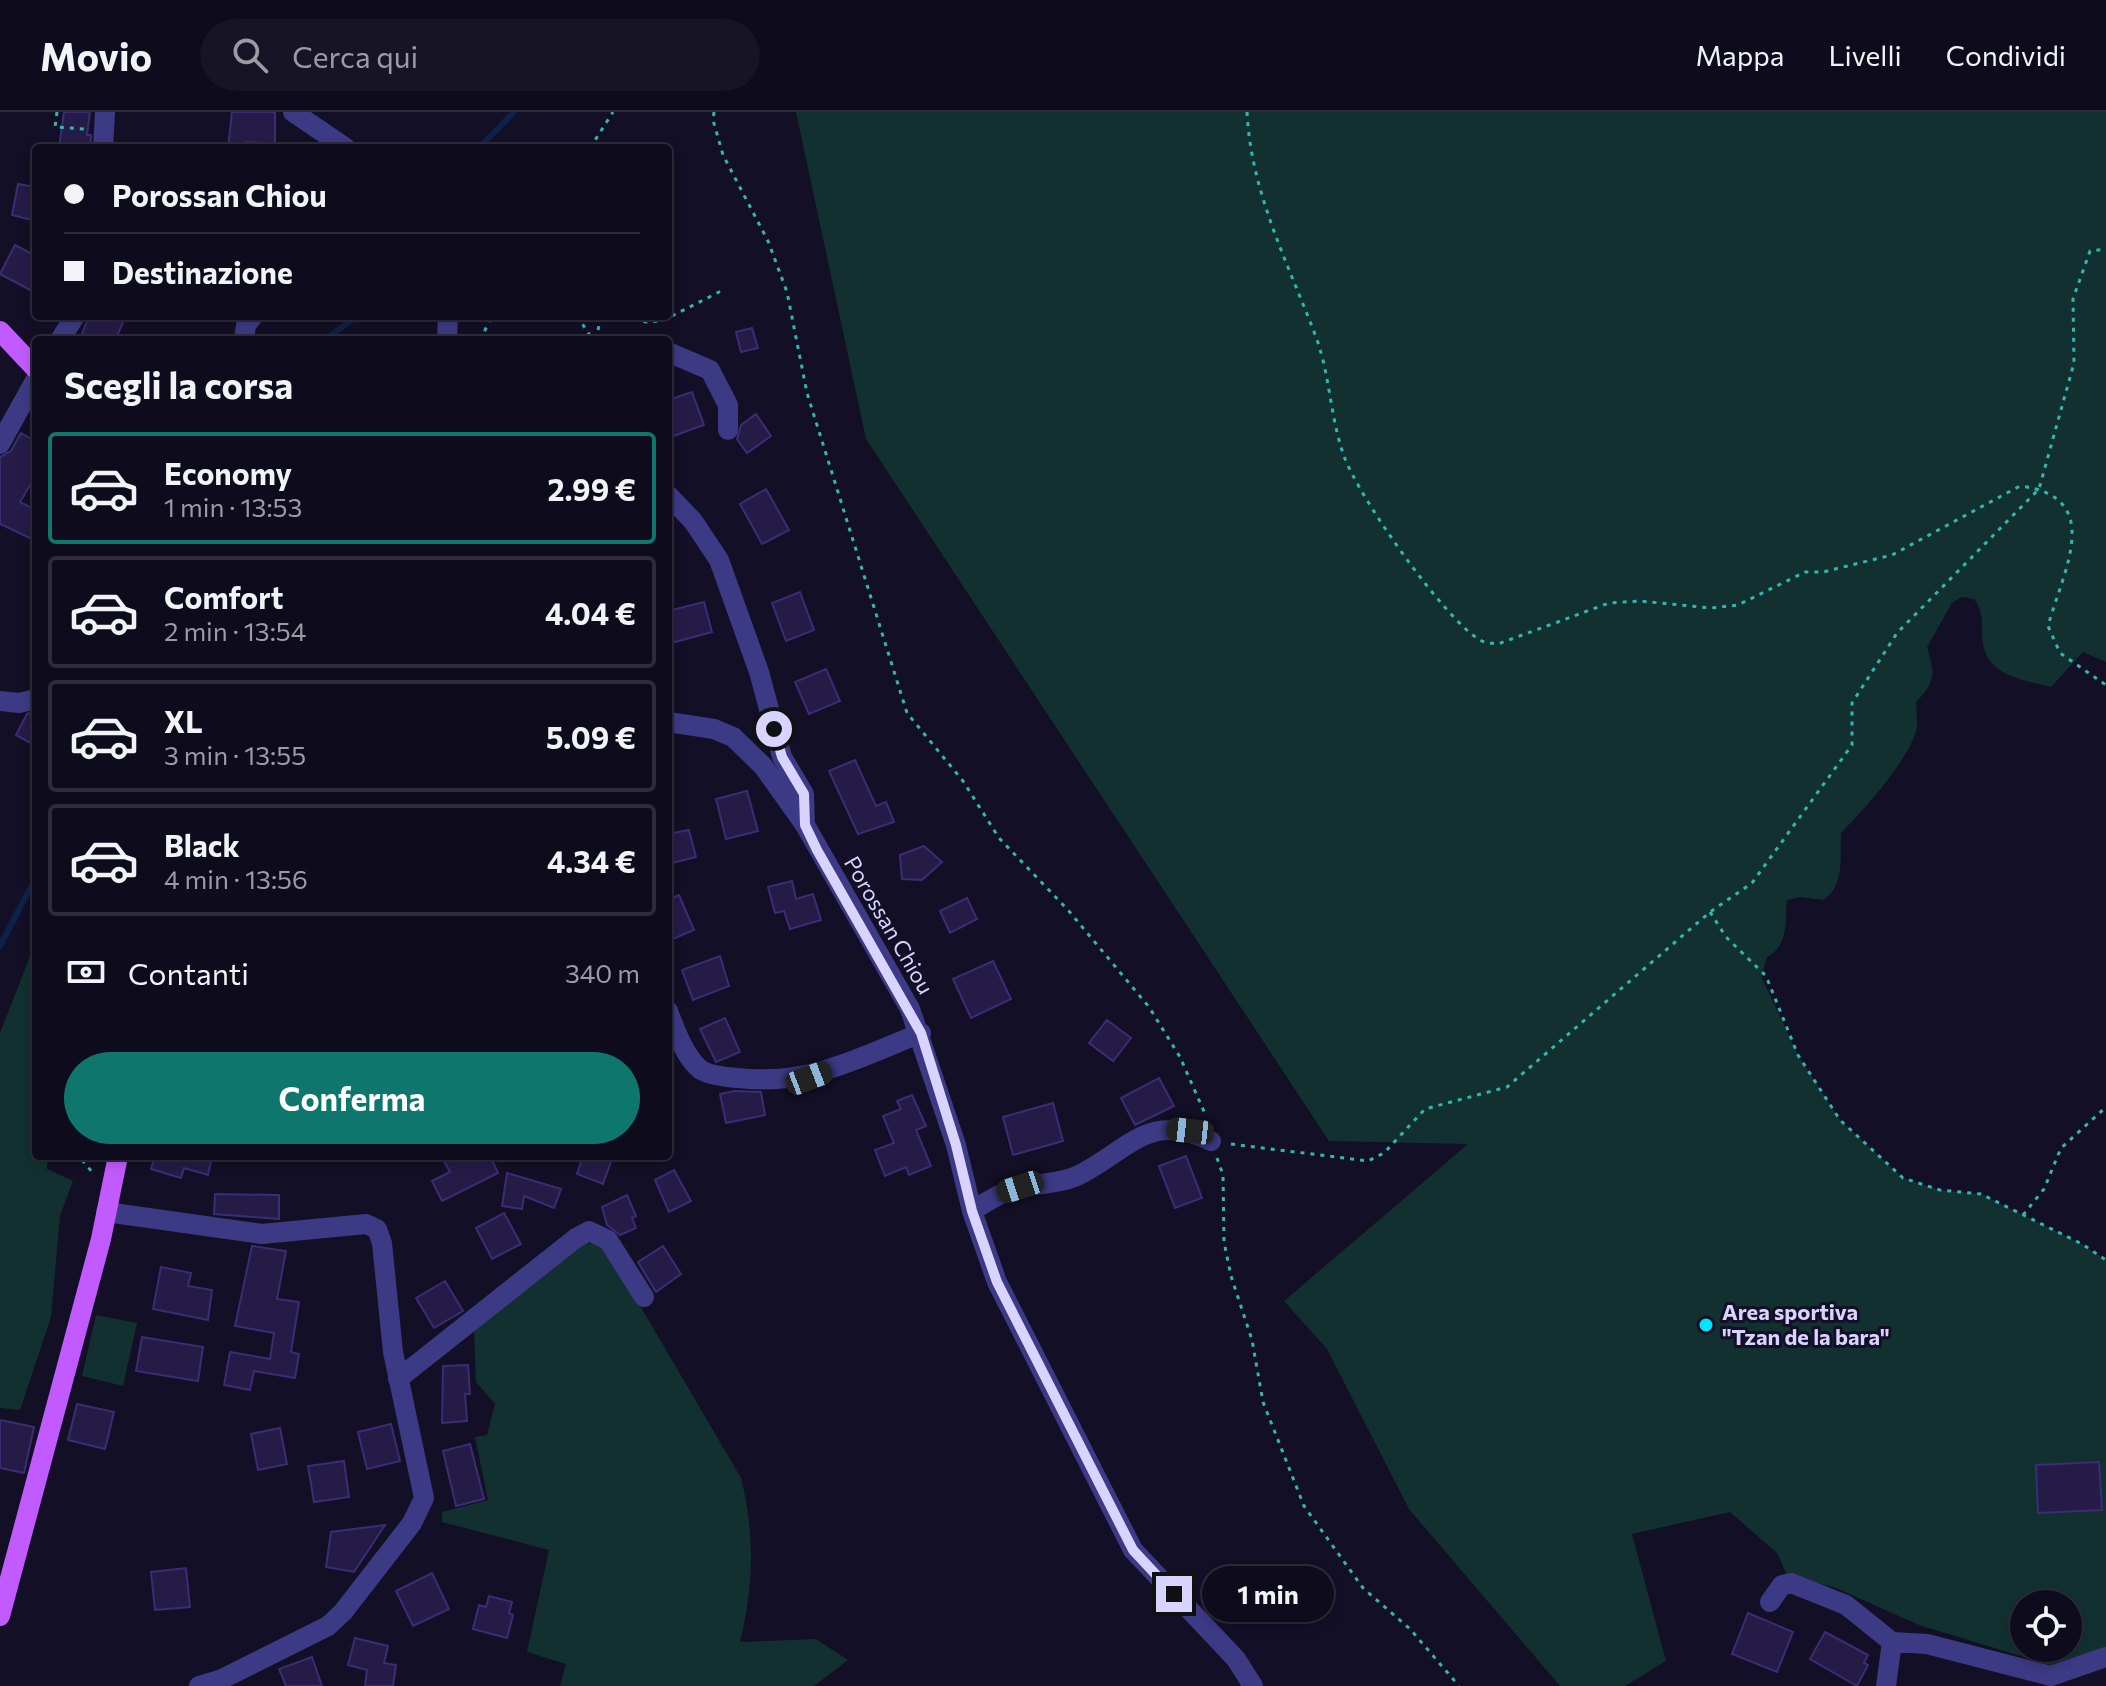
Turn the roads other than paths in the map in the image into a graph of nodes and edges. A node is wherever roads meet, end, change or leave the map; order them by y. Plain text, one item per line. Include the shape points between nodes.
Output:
1 (293, 112) edge
2 (340, 144) edge
3 (0, 331) edge
4 (672, 354) edge
5 (32, 365) edge
6 (32, 385) edge
7 (728, 430) dead end
8 (3, 431) edge
9 (672, 499) edge
10 (32, 700) edge
11 (0, 701) edge
12 (672, 723) edge
13 (805, 825) junction
14 (672, 1021) edge
15 (924, 1042) junction
16 (1211, 1141) road end
17 (117, 1160) edge
18 (972, 1211) junction
19 (106, 1212) junction
20 (644, 1297) dead end
21 (398, 1379) junction
22 (1770, 1602) dead end
23 (0, 1616) edge
24 (1892, 1642) junction
25 (2106, 1657) edge
26 (222, 1682) edge
27 (199, 1686) edge
28 (1253, 1686) edge
29 (1886, 1686) edge

1 - 2 street
3 - 5 main road
4 - 7 street via 710,370 728,405
6 - 8 street
9 - 13 street, Porossan Chiou via 719,560 782,757 804,794
10 - 11 street
12 - 13 street, Porossan Chiou via 733,737 763,766
13 - 15 street, Porossan Chiou
14 - 15 street via 701,1069 766,1081 809,1078
15 - 18 street, Porossan Chiou
16 - 18 street via 1166,1128 1140,1136 1077,1176 999,1194
17 - 19 main road
18 - 28 street, Porossan Chiou via 997,1282 1133,1550 1236,1659
19 - 21 street via 262,1234 366,1224 377,1229
19 - 23 main road
20 - 21 street via 608,1240 589,1231
21 - 26 street via 423,1483 421,1508 328,1626
22 - 24 street via 1782,1585 1791,1583 1846,1605
24 - 25 street via 1927,1644 2051,1676
24 - 29 street
26 - 27 street

